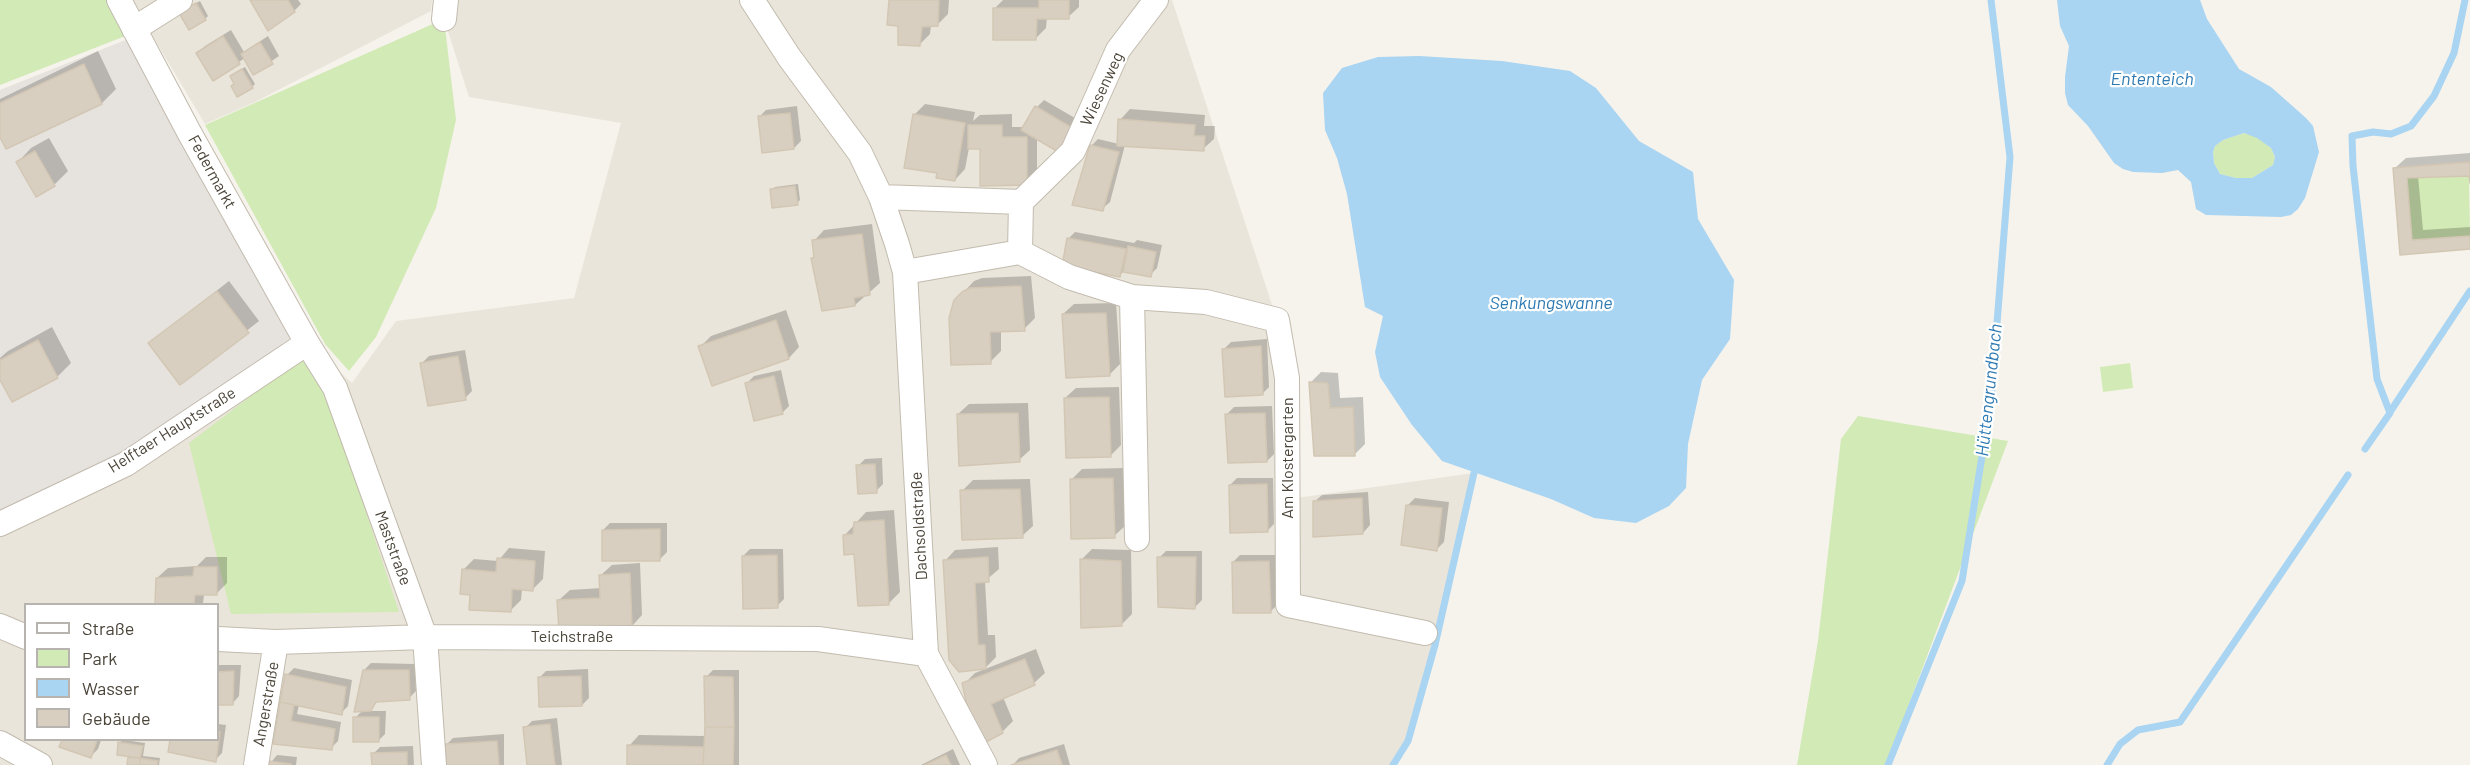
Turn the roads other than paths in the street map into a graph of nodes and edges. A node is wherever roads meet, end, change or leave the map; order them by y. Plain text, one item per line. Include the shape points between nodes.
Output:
1 (119, 0) edge
2 (180, 0) edge
3 (752, 0) edge
4 (1156, 0) edge
5 (134, 29) junction
6 (881, 197) junction
7 (1021, 202) junction
8 (1020, 252) junction
9 (905, 272) junction
10 (1132, 297) junction
11 (307, 343) junction
12 (0, 524) edge
13 (1137, 539) dead end
14 (0, 626) edge
15 (1425, 633) dead end
16 (24, 636) edge
17 (425, 637) junction
18 (219, 639) edge
19 (276, 642) junction
20 (926, 654) junction
21 (0, 743) edge
22 (40, 765) edge
23 (256, 765) edge
24 (434, 765) edge
25 (985, 765) edge

1 - 5 street, Federmarkt
2 - 5 street
3 - 6 street, Dachsoldstraße via 860,153
4 - 7 street, Wiesenweg via 1118,50 1073,151
5 - 11 street, Federmarkt
6 - 7 street
6 - 9 street, Dachsoldstraße
7 - 8 street
8 - 9 street
8 - 10 street, Am Klostergarten via 1069,277
9 - 20 street, Dachsoldstraße
10 - 13 street
10 - 15 street, Am Klostergarten via 1206,302 1277,320 1287,378 1288,605
11 - 12 street, Helftaer Hauptstraße via 126,464
11 - 17 street, Maststraße via 335,388
14 - 16 street
17 - 19 street, Teichstraße
17 - 20 street, Teichstraße via 818,639
17 - 24 street, Maststraße
18 - 19 street, Teichstraße
19 - 23 street, Angerstraße
20 - 25 street, Dachsoldstraße
21 - 22 street

